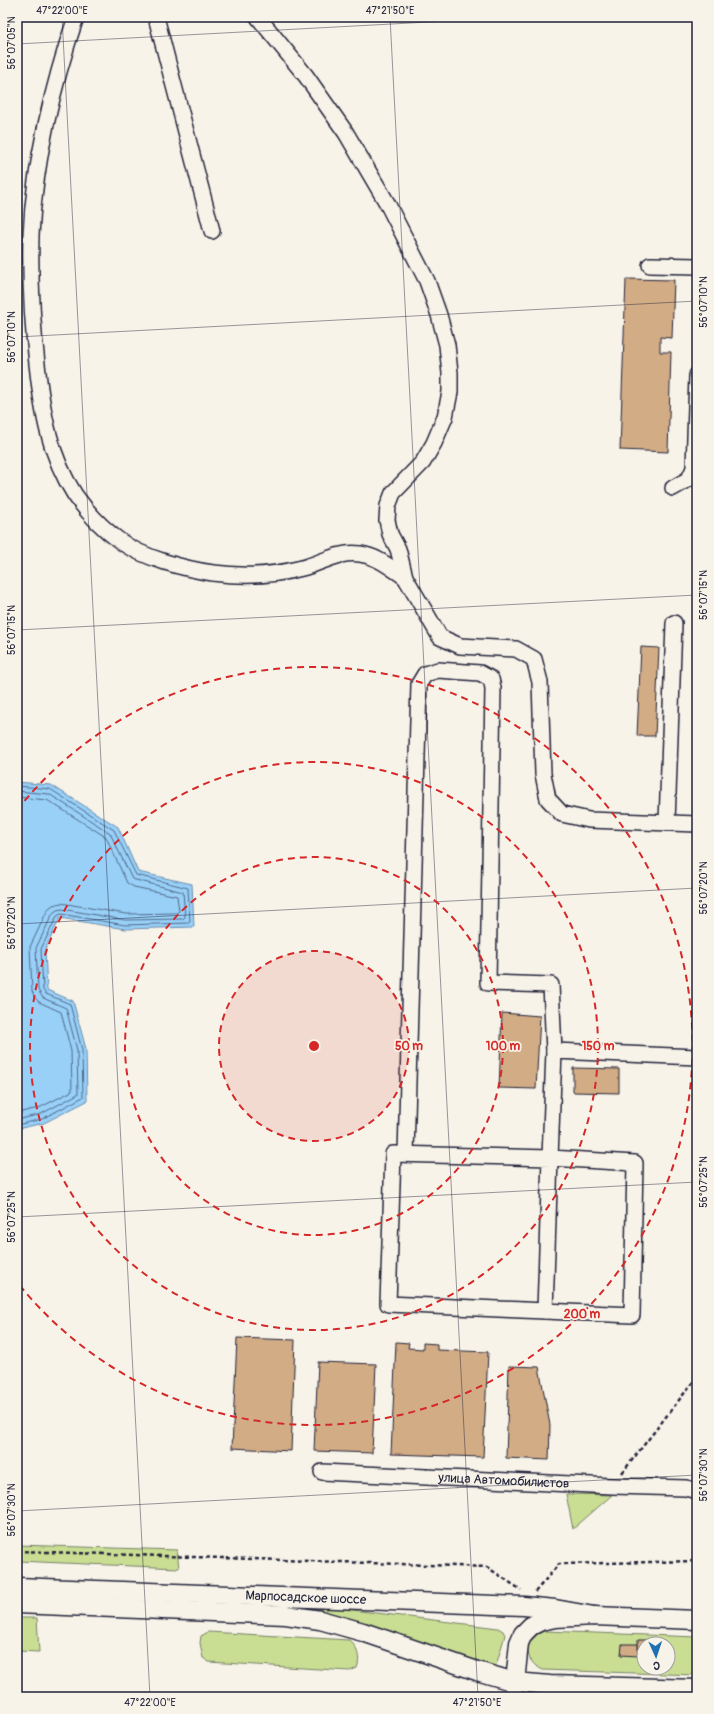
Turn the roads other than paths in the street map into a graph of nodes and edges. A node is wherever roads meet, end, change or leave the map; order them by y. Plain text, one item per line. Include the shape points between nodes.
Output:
1 (76, 17) edge
2 (156, 17) edge
3 (258, 17) edge
4 (212, 230) dead end
5 (650, 265) dead end
6 (697, 266) edge
7 (697, 375) edge
8 (673, 488) dead end
9 (405, 577) junction
10 (674, 623) dead end
11 (667, 823) junction
12 (697, 824) edge
13 (554, 1051) junction
14 (697, 1057) edge
15 (406, 1154) junction
16 (550, 1158) junction
17 (545, 1311) junction
18 (322, 1472) dead end
19 (694, 1488) edge
20 (17, 1587) edge
21 (17, 1604) edge
22 (594, 1616) junction
23 (697, 1620) edge
24 (514, 1689) edge
25 (697, 1689) edge
26 (656, 1692) edge

1 - 9 lane via 53,94 34,196 31,235 33,328 44,422 62,472 96,520 120,541 140,552 172,563 210,573 245,576 276,574 304,568 330,557 362,554 380,560
2 - 4 lane
3 - 9 lane via 306,76 346,134 387,203 427,280 447,344 450,392 444,417 423,462 393,493 388,506 390,534 398,549
5 - 6 lane
7 - 8 lane via 694,468 689,480
9 - 11 lane via 440,638 460,646 516,649 534,659 540,682 544,781 548,799 562,814 589,820
10 - 11 lane
11 - 12 lane
13 - 14 lane
13 - 15 lane via 551,985 488,983 494,688 491,679 480,673 438,670 425,674 419,684
13 - 16 lane
15 - 16 lane
15 - 17 lane via 393,1154 388,1304
16 - 17 lane
16 - 17 lane via 634,1163 632,1315
18 - 19 lane, улица Автомобилистов
20 - 22 main road, Марпосадское шоссе via 524,1606
21 - 24 main road, Марпосадское шоссе via 286,1615 320,1620 477,1671
22 - 23 main road, Марпосадское шоссе
22 - 24 main road, Марпосадское шоссе via 555,1618 531,1626 523,1634 519,1644
24 - 26 main road, Марпосадское шоссе via 550,1684
25 - 26 main road, Марпосадское шоссе

